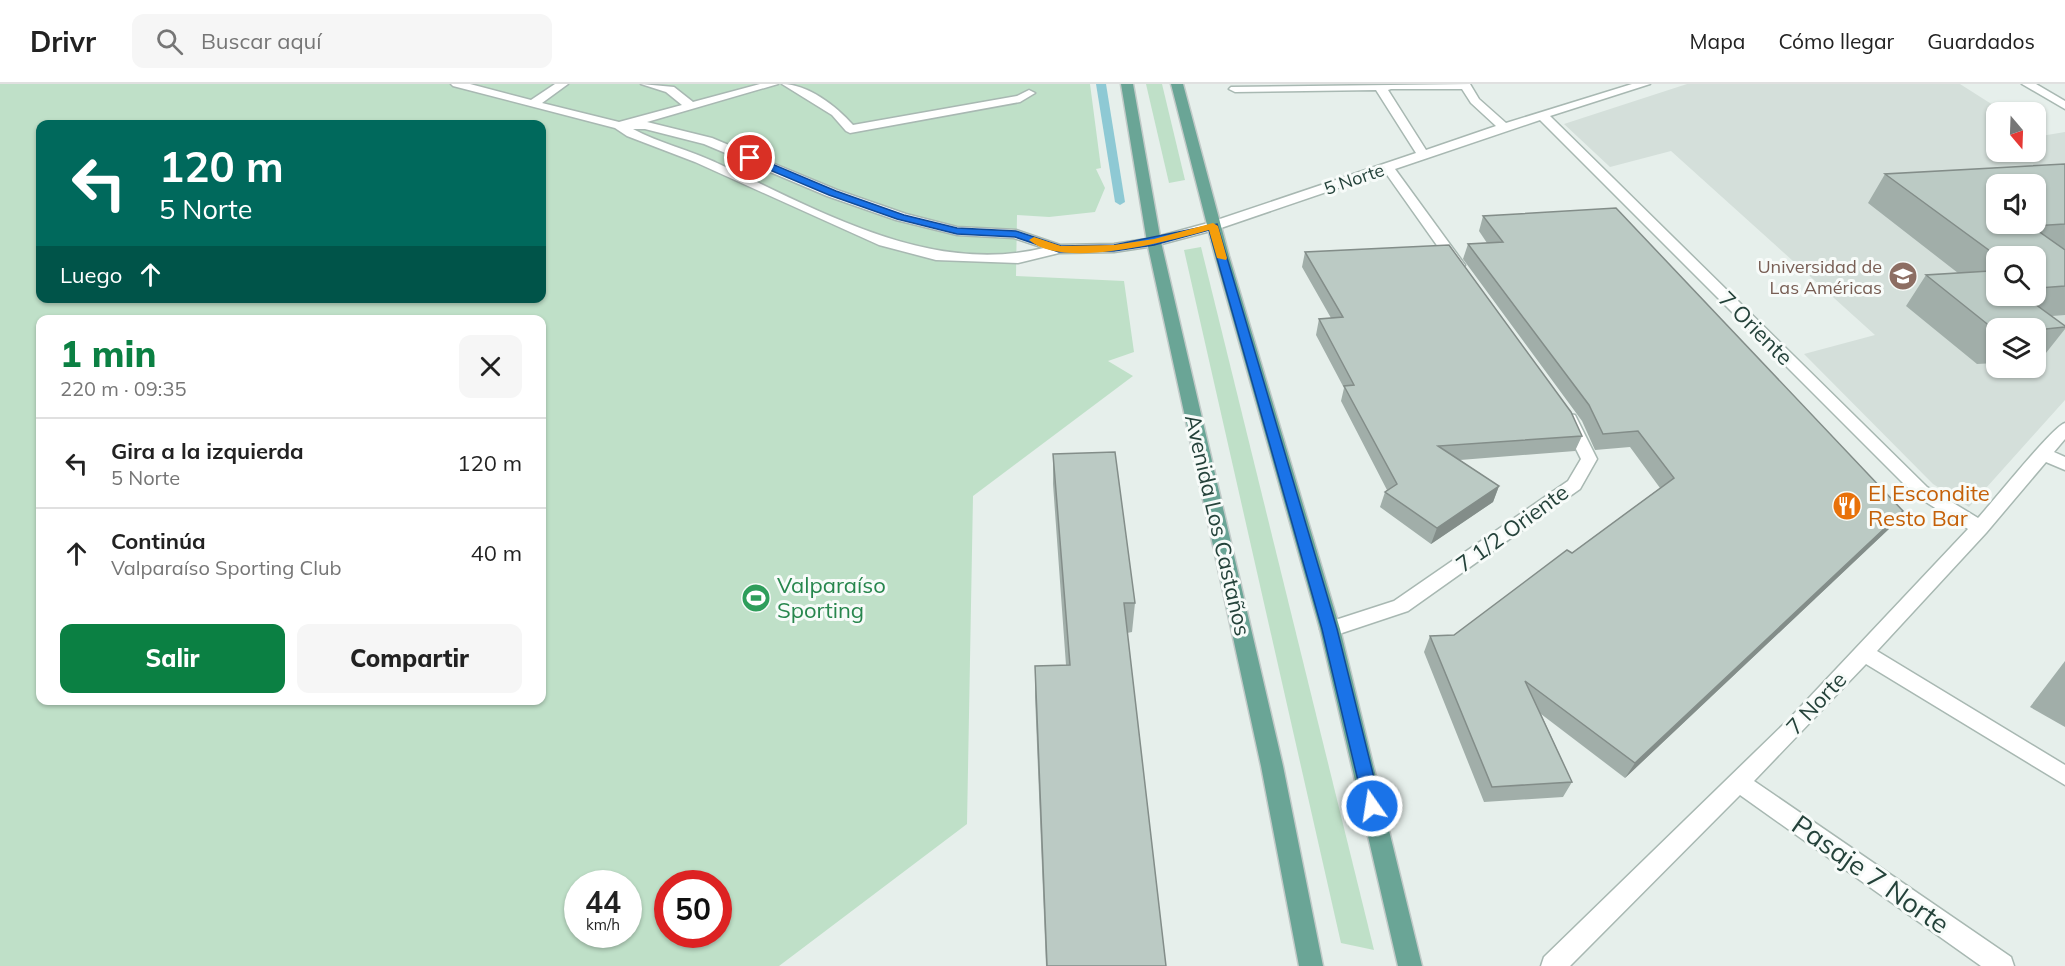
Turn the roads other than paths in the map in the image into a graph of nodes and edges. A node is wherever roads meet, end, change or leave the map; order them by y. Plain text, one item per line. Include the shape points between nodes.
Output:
1 (458, 84) edge
2 (562, 84) edge
3 (647, 84) edge
4 (772, 84) edge
5 (788, 84) edge
6 (1127, 84) edge
7 (1177, 84) edge
8 (1644, 84) edge
9 (2028, 84) edge
10 (1464, 85) edge
11 (669, 86) edge
12 (1385, 87) junction
13 (1235, 89) dead end
14 (1607, 89) edge
15 (1029, 93) dead end
16 (535, 102) junction
17 (689, 105) junction
18 (2065, 106) edge
19 (1542, 115) junction
20 (619, 126) junction
21 (1505, 129) junction
22 (1423, 155) junction
23 (1387, 167) junction
24 (1213, 226) junction
25 (1154, 242) junction
26 (1059, 249) junction
27 (1470, 282) edge
28 (1560, 407) edge
29 (2065, 428) edge
30 (2042, 453) junction
31 (2065, 464) edge
32 (1980, 528) junction
33 (1330, 629) junction
34 (1863, 652) junction
35 (2065, 776) edge
36 (1740, 783) junction
37 (1311, 966) edge
38 (1410, 966) edge
39 (1553, 966) edge
40 (2002, 966) edge

1 - 16 street
2 - 16 street
3 - 11 street
4 - 17 street
5 - 15 street via 836,114 850,129 1020,99
6 - 25 main road, Avenida Los Castaños
7 - 24 main road
8 - 14 street, 5 Norte
9 - 18 street
10 - 12 street
10 - 21 street via 1475,102
11 - 17 street
12 - 13 street
12 - 22 street via 1382,89
14 - 19 street, 5 Norte
16 - 20 street
17 - 20 street
19 - 21 street, 5 Norte
19 - 32 street, 7 Oriente via 1921,491
20 - 26 street, 5 Norte via 645,125 708,141 901,217 957,231 1016,234
20 - 26 street, 5 Norte via 884,242 936,256 1018,259
21 - 22 street, 5 Norte
22 - 23 street, 5 Norte
23 - 24 street, 5 Norte
23 - 27 street
24 - 25 street, 5 Norte
24 - 33 main road
25 - 26 street, 5 Norte via 1114,248
25 - 37 main road, Avenida Los Castaños via 1272,765
28 - 33 street, 7 1/2 Oriente via 1589,459 1574,485 1401,606
29 - 30 street, 7 Norte
30 - 31 street
30 - 32 street, 7 Norte
32 - 34 street, 7 Norte
33 - 38 main road
34 - 35 street
34 - 36 street, 7 Norte
36 - 39 street, 7 Norte
36 - 40 street, Pasaje 7 Norte

